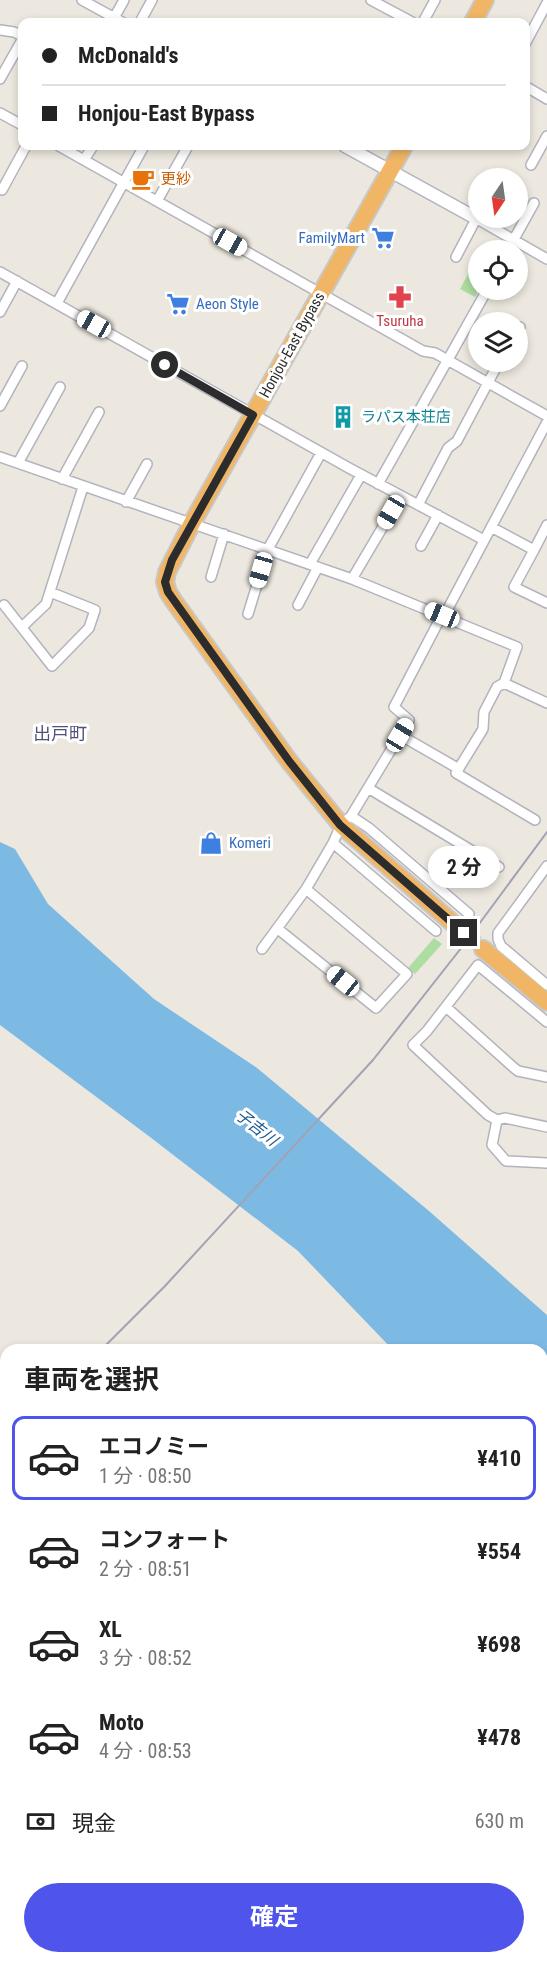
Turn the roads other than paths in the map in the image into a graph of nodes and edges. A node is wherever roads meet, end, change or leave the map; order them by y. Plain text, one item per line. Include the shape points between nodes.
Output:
1 (82, 0) edge
2 (124, 0) edge
3 (152, 0) edge
4 (435, 0) edge
5 (485, 0) edge
6 (376, 1) edge
7 (547, 3) edge
8 (114, 18) edge
9 (119, 18) edge
10 (142, 18) edge
11 (405, 18) edge
12 (425, 18) edge
13 (475, 18) edge
14 (0, 30) edge
15 (18, 35) edge
16 (530, 35) edge
17 (18, 46) edge
18 (0, 80) edge
19 (530, 88) edge
20 (546, 94) edge
21 (0, 113) edge
22 (18, 123) edge
23 (547, 136) edge
24 (24, 150) edge
25 (66, 150) edge
26 (90, 150) edge
27 (142, 150) edge
28 (186, 150) edge
29 (352, 150) edge
30 (402, 150) edge
31 (84, 160) junction
32 (531, 165) dead end
33 (390, 170) junction
34 (123, 183) junction
35 (2, 190) dead end
36 (157, 201) junction
37 (534, 203) dead end
38 (468, 215) edge
39 (469, 228) edge
40 (492, 228) edge
41 (514, 240) joint
42 (528, 248) edge
43 (456, 257) dead end
44 (547, 259) edge
45 (0, 272) edge
46 (17, 281) junction
47 (320, 293) junction
48 (481, 300) edge
49 (57, 303) junction
50 (0, 312) edge
51 (447, 360) junction
52 (22, 366) dead end
53 (493, 372) edge
54 (489, 384) junction
55 (60, 387) dead end
56 (0, 406) edge
57 (99, 412) dead end
58 (253, 415) junction
59 (547, 416) edge
60 (547, 422) edge
61 (321, 453) junction
62 (0, 457) edge
63 (18, 463) junction
64 (147, 464) dead end
65 (361, 475) junction
66 (62, 479) junction
67 (378, 484) junction
68 (83, 487) junction
69 (401, 496) junction
70 (126, 502) junction
71 (418, 505) junction
72 (438, 515) junction
73 (192, 523) junction
74 (547, 525) edge
75 (491, 526) junction
76 (224, 534) junction
77 (484, 540) junction
78 (421, 546) dead end
79 (268, 549) junction
80 (534, 550) junction
81 (314, 565) junction
82 (212, 578) dead end
83 (352, 579) junction
84 (50, 591) junction
85 (547, 603) edge
86 (3, 605) dead end
87 (298, 605) dead end
88 (248, 614) dead end
89 (443, 616) junction
90 (22, 627) junction
91 (504, 683) junction
92 (547, 703) edge
93 (400, 735) junction
94 (459, 769) junction
95 (368, 788) junction
96 (346, 820) junction
97 (535, 820) dead end
98 (333, 843) junction
99 (547, 866) edge
100 (499, 867) dead end
101 (306, 888) junction
102 (469, 914) dead end
103 (278, 928) junction
104 (436, 931) dead end
105 (464, 933) tunnel mouth
106 (262, 949) dead end
107 (483, 949) tunnel mouth
108 (547, 985) edge
109 (547, 1002) edge
110 (446, 1007) junction
111 (547, 1022) edge
112 (547, 1077) edge
113 (496, 1120) junction
114 (547, 1127) edge
115 (547, 1163) edge

1 - 8 street
2 - 9 street
3 - 10 street
4 - 12 street
5 - 13 highway
6 - 11 street
7 - 16 street
14 - 15 street
17 - 18 street
19 - 20 street
21 - 22 street
23 - 32 street
24 - 35 street
25 - 31 street
26 - 31 street
27 - 34 street
28 - 36 street
29 - 33 street
30 - 33 highway, Honjou-East Bypass
31 - 34 street
33 - 38 street
33 - 47 highway, Honjou-East Bypass
34 - 36 street
34 - 49 street
36 - 47 street
37 - 41 street
39 - 43 street
40 - 41 street
42 - 44 street
45 - 46 street
46 - 49 street
46 - 50 street
47 - 51 street via 423,351
47 - 58 highway, Honjou-East Bypass
48 - 51 street
49 - 58 street
51 - 54 street
51 - 67 street
52 - 56 street
53 - 54 street
54 - 59 street
54 - 71 street
55 - 63 street
57 - 66 street
58 - 61 street
58 - 73 highway, Honjou-East Bypass
60 - 75 street
61 - 65 street
61 - 79 street
62 - 63 street
63 - 66 street
64 - 70 street
65 - 67 street
65 - 81 street
66 - 68 street
67 - 69 street
68 - 70 street
68 - 84 street
69 - 71 street
69 - 83 street
70 - 73 street
71 - 72 street
72 - 77 street
72 - 78 street
73 - 76 street
73 - 96 highway, Honjou-East Bypass via 167,572 168,592 289,761
74 - 80 street
75 - 77 street
75 - 80 street
76 - 79 street
76 - 82 street
77 - 89 street
79 - 81 street
79 - 88 street
80 - 85 street via 514,587
81 - 83 street
81 - 87 street
83 - 89 street
84 - 90 street via 46,604
84 - 90 street via 95,610 89,628 52,666
86 - 90 street
89 - 91 street via 517,647
89 - 93 street via 394,707 409,720
91 - 92 street
91 - 94 street via 497,687 484,712 483,729
93 - 94 street
93 - 95 street
94 - 97 street via 456,773
95 - 96 street
95 - 100 street
96 - 98 street
96 - 102 street via 369,828
96 - 105 highway, Honjou-East Bypass
98 - 101 street
98 - 104 street
99 - 108 street via 498,933 498,939 501,946
101 - 103 street
101 - 103 street via 407,974 376,1008
103 - 106 street
107 - 109 highway
110 - 111 street via 478,965
110 - 112 street via 518,1071
110 - 113 street via 413,1045
113 - 114 street via 505,1118
113 - 115 street via 492,1145 506,1161

